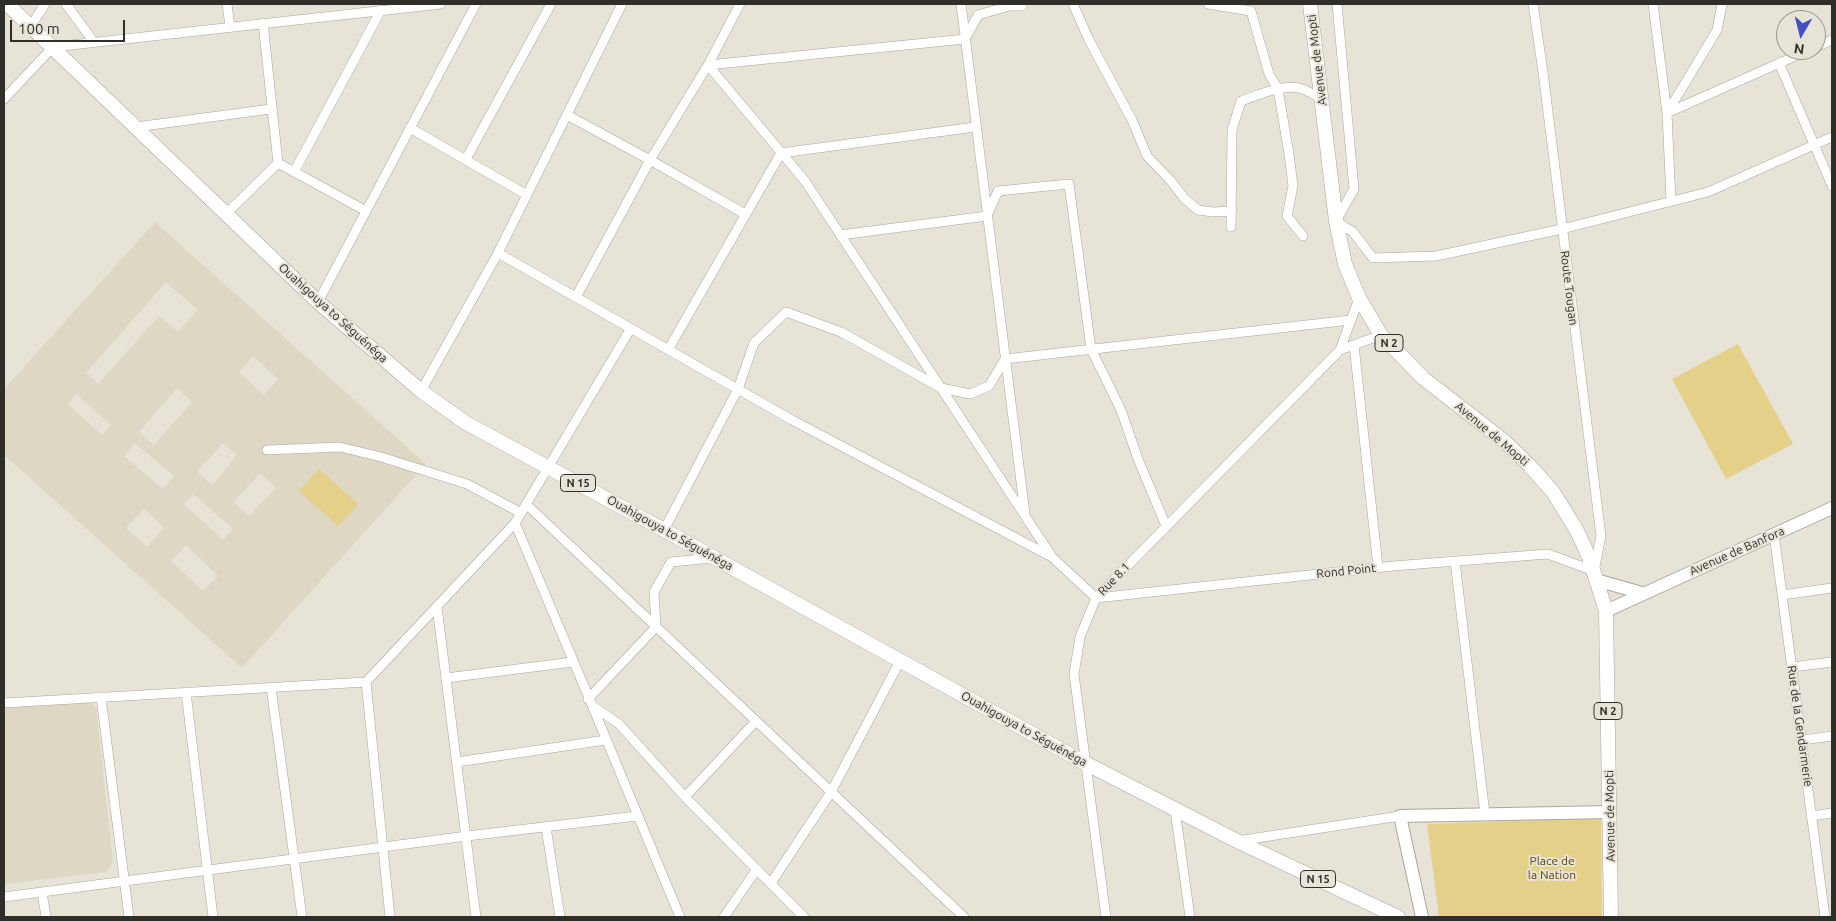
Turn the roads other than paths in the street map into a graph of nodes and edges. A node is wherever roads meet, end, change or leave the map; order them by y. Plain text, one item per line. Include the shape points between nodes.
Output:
1 (7, 4) edge
2 (46, 4) edge
3 (66, 4) edge
4 (226, 4) edge
5 (441, 4) edge
6 (476, 4) edge
7 (551, 4) edge
8 (622, 4) edge
9 (740, 4) edge
10 (961, 4) edge
11 (1073, 4) edge
12 (1208, 4) edge
13 (1310, 4) edge
14 (1336, 4) edge
15 (1533, 4) edge
16 (1653, 4) edge
17 (1722, 4) edge
18 (398, 6) edge
19 (1022, 6) dead end
20 (381, 10) junction
21 (263, 24) junction
22 (31, 26) junction
23 (230, 27) junction
24 (965, 38) junction
25 (93, 41) junction
26 (53, 47) junction
27 (1786, 60) edge
28 (1779, 63) junction
29 (708, 65) junction
30 (1278, 89) junction
31 (4, 98) edge
32 (1322, 98) junction
33 (272, 109) junction
34 (1667, 113) junction
35 (567, 115) junction
36 (136, 127) junction
37 (976, 127) junction
38 (410, 128) junction
39 (1832, 137) edge
40 (1814, 145) junction
41 (781, 153) junction
42 (466, 160) junction
43 (650, 160) junction
44 (278, 164) junction
45 (294, 172) junction
46 (1832, 186) edge
47 (526, 195) junction
48 (1671, 201) junction
49 (366, 211) junction
50 (1232, 211) junction
51 (226, 214) junction
52 (745, 214) junction
53 (987, 216) junction
54 (1336, 221) junction
55 (1232, 227) dead end
56 (1562, 228) junction
57 (840, 235) junction
58 (1303, 236) dead end
59 (498, 253) junction
60 (576, 297) junction
61 (1359, 298) junction
62 (318, 302) junction
63 (1351, 320) junction
64 (631, 328) junction
65 (1381, 335) junction
66 (1354, 345) junction
67 (668, 350) junction
68 (1091, 350) junction
69 (1340, 350) junction
70 (1005, 359) junction
71 (941, 388) junction
72 (738, 389) junction
73 (421, 391) junction
74 (267, 450) dead end
75 (549, 467) junction
76 (526, 504) junction
77 (1832, 508) edge
78 (521, 513) junction
79 (1026, 517) junction
80 (515, 523) junction
81 (1166, 526) junction
82 (664, 530) junction
83 (1774, 534) junction
84 (1052, 557) junction
85 (714, 558) junction
86 (1455, 561) junction
87 (1378, 568) junction
88 (1595, 576) junction
89 (1832, 588) edge
90 (1642, 593) junction
91 (1782, 595) junction
92 (1096, 598) junction
93 (436, 607) junction
94 (1606, 611) junction
95 (656, 627) junction
96 (900, 661) junction
97 (573, 662) junction
98 (1832, 662) edge
99 (1792, 667) junction
100 (446, 678) junction
101 (366, 682) junction
102 (271, 687) junction
103 (186, 692) junction
104 (101, 697) junction
105 (590, 702) junction
106 (4, 703) edge
107 (756, 721) junction
108 (1832, 736) edge
109 (606, 740) junction
110 (1802, 740) junction
111 (457, 762) junction
112 (1087, 764) junction
113 (832, 792) junction
114 (685, 797) junction
115 (1176, 810) junction
116 (1610, 812) junction
117 (1832, 813) edge
118 (1484, 814) junction
119 (637, 816) junction
120 (1400, 816) junction
121 (1812, 816) junction
122 (546, 827) junction
123 (467, 836) junction
124 (1237, 841) junction
125 (383, 847) junction
126 (295, 859) junction
127 (757, 869) junction
128 (207, 870) junction
129 (124, 881) junction
130 (771, 883) junction
131 (1832, 886) edge
132 (1822, 887) junction
133 (42, 892) junction
134 (4, 897) edge
135 (46, 917) edge
136 (129, 917) edge
137 (213, 917) edge
138 (302, 917) edge
139 (390, 917) edge
140 (476, 917) edge
141 (560, 917) edge
142 (680, 917) edge
143 (724, 917) edge
144 (804, 917) edge
145 (964, 917) edge
146 (1106, 917) edge
147 (1190, 917) edge
148 (1396, 917) edge
149 (1422, 917) edge
150 (1611, 917) edge
151 (1826, 917) edge

1 - 22 main road, Ouahigouya to Séguénéga / N 15
2 - 22 street
3 - 25 street
4 - 23 street
5 - 18 street
6 - 38 street
7 - 42 street
8 - 35 street
9 - 29 street
10 - 24 street
11 - 50 street via 1147,156 1198,210
12 - 30 street via 1251,11 1269,74
13 - 32 main road, Avenue de Mopti / N 2
14 - 54 street via 1354,189
15 - 56 street, Route Tougan
16 - 34 street
17 - 34 street via 1717,30
18 - 20 street
19 - 24 street via 1008,6 978,15
20 - 21 street
20 - 45 street
21 - 23 street
21 - 33 street
22 - 26 main road, Ouahigouya to Séguénéga / N 15
23 - 25 street
24 - 29 street
24 - 37 street
25 - 26 street
26 - 31 street
26 - 36 main road, Ouahigouya to Séguénéga / N 15
27 - 28 street
28 - 34 street
28 - 40 street
29 - 41 street
29 - 43 street
30 - 32 street via 1300,89
30 - 50 street via 1241,101 1232,130
30 - 58 street via 1293,186 1287,216
32 - 54 main road, Avenue de Mopti / N 2
33 - 36 street
33 - 44 street
34 - 48 street
35 - 43 street
35 - 47 street
36 - 51 main road, Ouahigouya to Séguénéga / N 15
37 - 41 street
37 - 53 street
38 - 42 street
38 - 49 street
39 - 40 street
40 - 46 street
40 - 48 street via 1708,192
41 - 52 street
41 - 57 street via 805,181
42 - 47 street
43 - 52 street
43 - 60 street
44 - 45 street
44 - 51 street
45 - 49 street
47 - 59 street
48 - 56 street
49 - 62 street
50 - 55 street
51 - 62 main road, Ouahigouya to Séguénéga / N 15
52 - 67 street
53 - 57 street
53 - 68 street via 998,191 1069,184
53 - 70 street
54 - 56 street via 1353,232 1373,258 1436,256
54 - 61 main road, Avenue de Mopti / N 2 via 1346,264
56 - 88 street, Route Tougan via 1601,536
57 - 71 street
59 - 60 street
59 - 73 street
60 - 64 street
61 - 63 street, Rue 8.1
61 - 65 main road, Avenue de Mopti / N 2
62 - 73 main road, Ouahigouya to Séguénéga / N 15
63 - 68 street
63 - 69 street, Rue 8.1
64 - 67 street
64 - 75 street
65 - 66 street, Rue 8.1
65 - 88 main road, Avenue de Mopti / N 2 via 1423,378 1504,441 1530,466 1553,492 1578,531
66 - 69 street, Rue 8.1
66 - 87 street
67 - 72 street
68 - 70 street
68 - 81 street via 1122,410
69 - 81 street, Rue 8.1
70 - 71 street via 989,386 970,394
70 - 79 street
71 - 72 street via 841,332 786,312 754,343
71 - 79 street
72 - 82 street
72 - 84 street
73 - 75 main road, Ouahigouya to Séguénéga / N 15 via 466,423
74 - 78 street via 340,447 381,456 468,484
75 - 76 street
75 - 82 main road, Ouahigouya to Séguénéga / N 15
76 - 78 street
76 - 95 street
77 - 83 main road, Avenue de Banfora
78 - 80 street
79 - 84 street
80 - 93 street
80 - 97 street
81 - 92 street, Rue 8.1
82 - 85 main road, Ouahigouya to Séguénéga / N 15
83 - 90 main road, Avenue de Banfora
83 - 91 street, Rue de la Gendarmerie
84 - 92 street
85 - 95 street via 671,562 654,592
85 - 96 main road, Ouahigouya to Séguénéga / N 15
86 - 87 street, Rond Point
86 - 88 street, Rond Point via 1548,554
86 - 118 street
87 - 92 street, Rond Point
88 - 90 main road
88 - 94 main road, Avenue de Mopti / N 2
89 - 91 street
90 - 94 main road, Avenue de Banfora
91 - 99 street, Rue de la Gendarmerie
92 - 112 street, Rue 8.1 via 1080,637 1074,674
93 - 100 street
93 - 101 street
94 - 116 main road, Avenue de Mopti / N 2
95 - 105 street
95 - 107 street
96 - 112 main road, Ouahigouya to Séguénéga / N 15
96 - 113 street
97 - 100 street
97 - 105 street
98 - 99 street
99 - 110 street, Rue de la Gendarmerie
100 - 111 street
101 - 102 street
101 - 125 street
102 - 103 street
102 - 126 street
103 - 104 street
103 - 128 street
104 - 106 street
104 - 129 street
105 - 109 street
105 - 114 street via 619,724
107 - 113 street
107 - 114 street
108 - 110 street
109 - 111 street
109 - 119 street
110 - 121 street, Rue de la Gendarmerie
111 - 123 street
112 - 115 main road, Ouahigouya to Séguénéga / N 15
112 - 146 street, Rue 8.1
113 - 130 street
113 - 145 street
114 - 127 street
115 - 124 main road, Ouahigouya to Séguénéga / N 15
115 - 147 street
116 - 118 main road
116 - 150 main road, Avenue de Mopti / N 2
117 - 121 street
118 - 120 main road
119 - 122 street
119 - 142 street
120 - 124 street
120 - 149 main road
121 - 132 street, Rue de la Gendarmerie
122 - 123 street
122 - 141 street
123 - 125 street
123 - 140 street
124 - 148 main road, Ouahigouya to Séguénéga / N 15
125 - 126 street
125 - 139 street
126 - 128 street
126 - 138 street
127 - 130 street
127 - 143 street
128 - 129 street
128 - 137 street
129 - 133 street
129 - 136 street
130 - 144 street
131 - 132 street
132 - 151 street, Rue de la Gendarmerie
133 - 134 street
133 - 135 street

